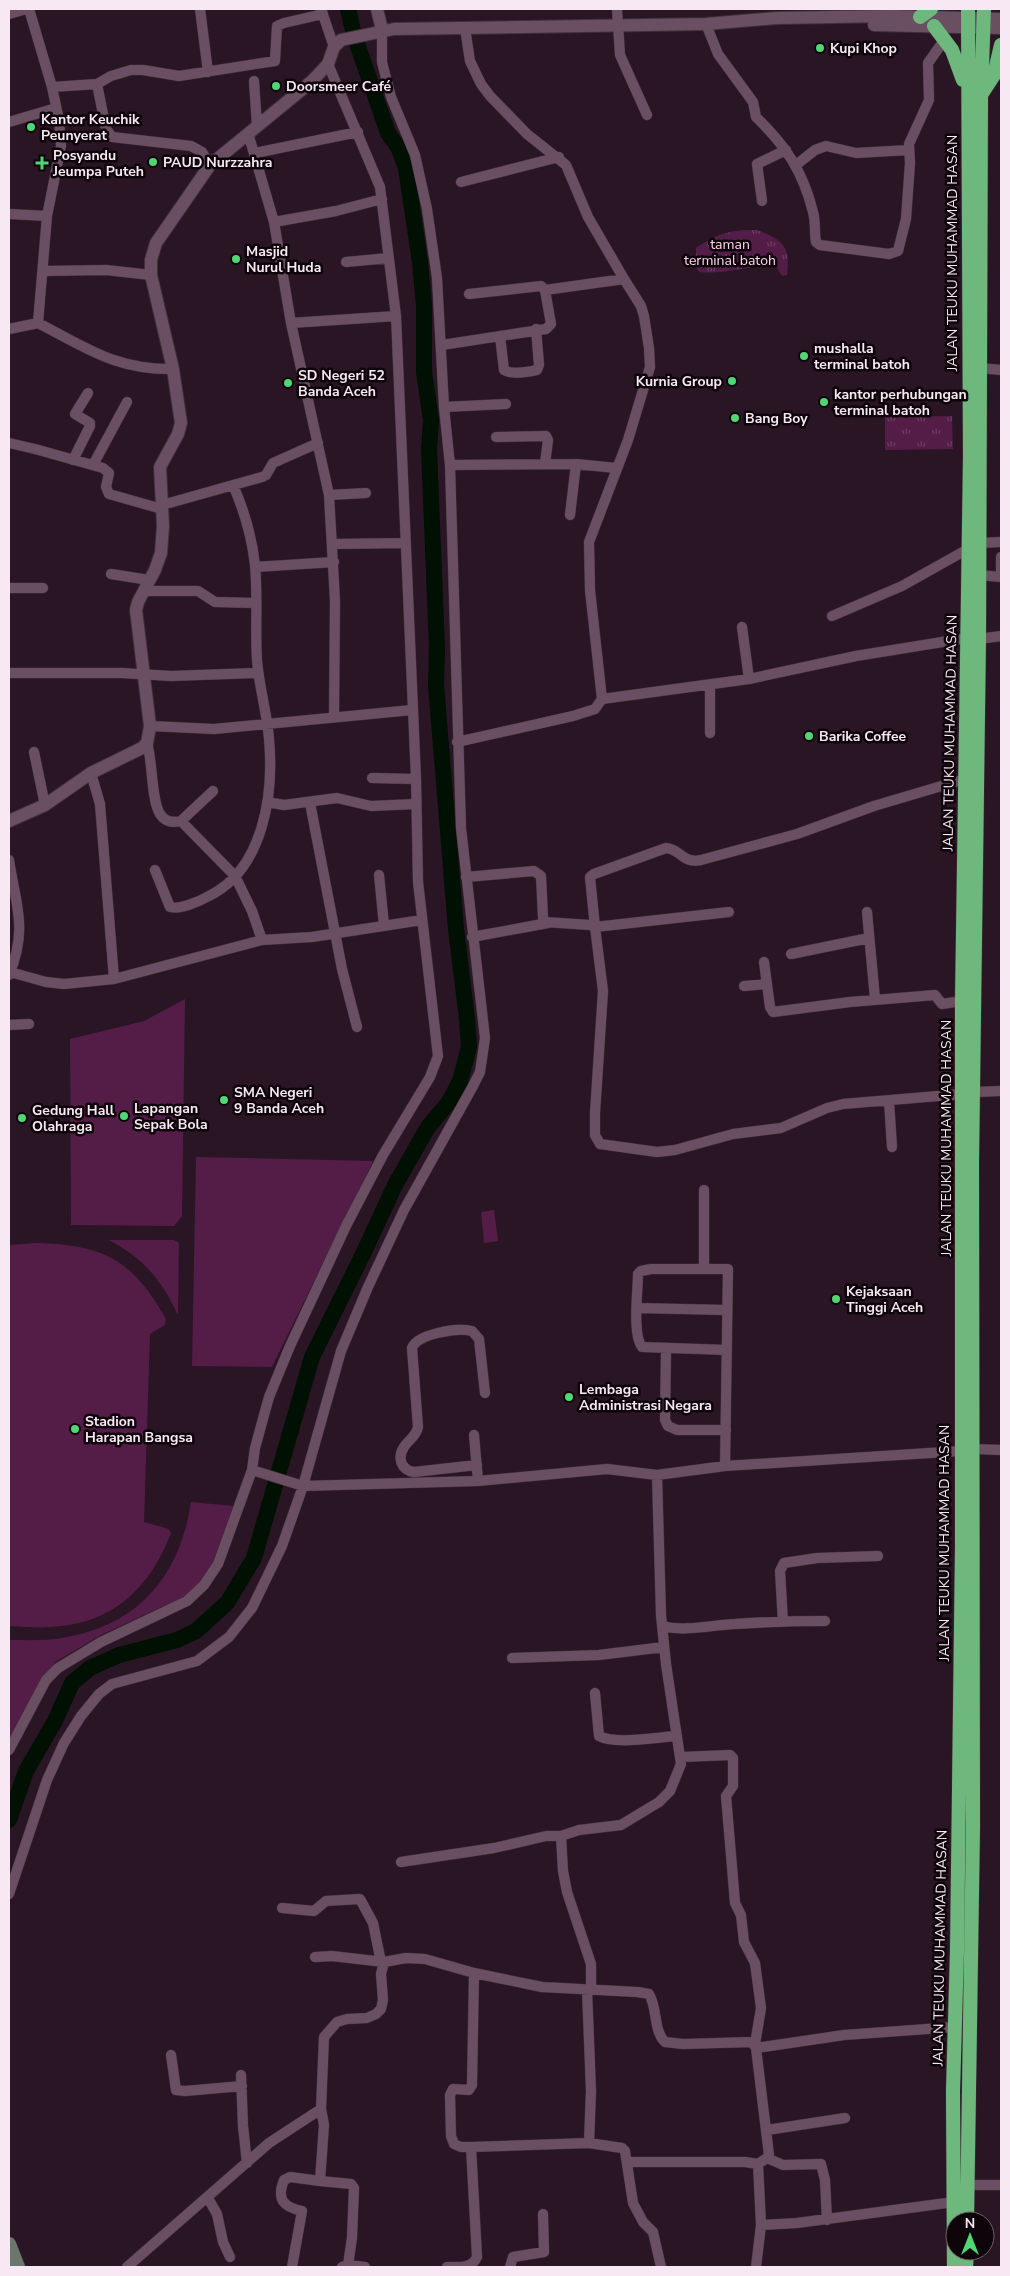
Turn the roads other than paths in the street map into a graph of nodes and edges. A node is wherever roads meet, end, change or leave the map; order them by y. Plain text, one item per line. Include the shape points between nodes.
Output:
1 (28, 9) edge
2 (200, 9) edge
3 (377, 9) edge
4 (617, 9) edge
5 (931, 9) edge
6 (322, 11) edge
7 (9, 14) edge
8 (920, 17) junction
9 (968, 18) edge
10 (991, 21) edge
11 (749, 22) junction
12 (706, 24) junction
13 (617, 25) junction
14 (934, 26) junction
15 (465, 28) junction
16 (377, 32) junction
17 (945, 39) junction
18 (338, 44) junction
19 (1001, 45) edge
20 (328, 64) junction
21 (208, 72) junction
22 (254, 82) dead end
23 (97, 84) junction
24 (52, 87) junction
25 (981, 95) junction
26 (968, 103) junction
27 (56, 108) junction
28 (647, 115) dead end
29 (9, 122) edge
30 (252, 130) junction
31 (358, 132) junction
32 (786, 150) junction
33 (909, 150) junction
34 (255, 152) junction
35 (559, 157) junction
36 (210, 165) junction
37 (796, 165) junction
38 (461, 182) dead end
39 (382, 200) junction
40 (762, 201) dead end
41 (9, 214) edge
42 (47, 216) junction
43 (274, 222) junction
44 (389, 258) junction
45 (346, 262) dead end
46 (43, 270) junction
47 (151, 275) junction
48 (624, 280) junction
49 (545, 290) junction
50 (469, 294) dead end
51 (396, 316) junction
52 (38, 323) junction
53 (290, 323) junction
54 (9, 329) edge
55 (536, 330) junction
56 (500, 336) junction
57 (442, 345) junction
58 (173, 369) junction
59 (1001, 370) edge
60 (976, 377) junction
61 (88, 393) dead end
62 (127, 402) dead end
63 (506, 404) dead end
64 (444, 407) junction
65 (496, 437) dead end
66 (9, 443) edge
67 (318, 443) junction
68 (73, 460) junction
69 (545, 463) junction
70 (576, 464) junction
71 (93, 465) junction
72 (450, 465) junction
73 (616, 468) junction
74 (233, 485) junction
75 (366, 493) dead end
76 (329, 495) junction
77 (162, 507) junction
78 (570, 515) dead end
79 (1001, 542) edge
80 (405, 543) junction
81 (333, 544) junction
82 (974, 546) junction
83 (1001, 557) edge
84 (334, 562) junction
85 (255, 567) junction
86 (111, 574) dead end
87 (979, 575) junction
88 (1001, 577) edge
89 (146, 586) junction
90 (9, 588) edge
91 (43, 588) dead end
92 (255, 603) junction
93 (832, 616) dead end
94 (742, 627) dead end
95 (1001, 636) edge
96 (973, 638) junction
97 (9, 673) edge
98 (258, 673) junction
99 (145, 674) junction
100 (749, 679) junction
101 (710, 686) junction
102 (602, 699) junction
103 (412, 710) junction
104 (334, 716) junction
105 (267, 725) junction
106 (150, 726) junction
107 (710, 733) dead end
108 (457, 742) junction
109 (147, 743) junction
110 (34, 752) dead end
111 (91, 773) junction
112 (372, 778) dead end
113 (416, 779) junction
114 (965, 779) junction
115 (213, 791) dead end
116 (267, 802) junction
117 (310, 803) junction
118 (416, 804) junction
119 (45, 805) junction
120 (9, 821) edge
121 (181, 822) junction
122 (971, 828) junction
123 (9, 860) edge
124 (155, 870) dead end
125 (379, 874) dead end
126 (235, 876) junction
127 (466, 878) junction
128 (729, 912) dead end
129 (866, 912) dead end
130 (422, 920) junction
131 (548, 923) junction
132 (384, 925) junction
133 (595, 927) junction
134 (335, 933) junction
135 (472, 936) junction
136 (869, 938) junction
137 (262, 940) junction
138 (791, 954) dead end
139 (764, 962) dead end
140 (9, 973) edge
141 (114, 980) junction
142 (767, 984) junction
143 (744, 986) dead end
144 (876, 999) junction
145 (962, 1001) junction
146 (30, 1024) dead end
147 (9, 1025) edge
148 (357, 1027) dead end
149 (1001, 1091) edge
150 (968, 1093) junction
151 (889, 1101) junction
152 (892, 1147) dead end
153 (704, 1190) dead end
154 (704, 1269) junction
155 (637, 1308) junction
156 (726, 1310) junction
157 (666, 1349) junction
158 (727, 1350) junction
159 (485, 1393) dead end
160 (726, 1430) junction
161 (474, 1435) dead end
162 (967, 1450) junction
163 (1001, 1450) edge
164 (477, 1465) junction
165 (725, 1466) junction
166 (256, 1472) junction
167 (657, 1475) junction
168 (478, 1480) junction
169 (299, 1485) junction
170 (968, 1500) junction
171 (878, 1556) dead end
172 (824, 1621) dead end
173 (782, 1622) junction
174 (662, 1626) junction
175 (664, 1647) junction
176 (512, 1658) dead end
177 (595, 1693) dead end
178 (677, 1736) junction
179 (9, 1750) edge
180 (681, 1757) junction
181 (959, 1826) junction
182 (973, 1827) junction
183 (561, 1836) junction
184 (401, 1862) dead end
185 (9, 1894) edge
186 (282, 1908) dead end
187 (315, 1957) dead end
188 (382, 1962) junction
189 (474, 1974) junction
190 (589, 1990) junction
191 (955, 2027) junction
192 (755, 2046) junction
193 (171, 2055) dead end
194 (241, 2075) dead end
195 (242, 2086) junction
196 (321, 2109) junction
197 (845, 2118) dead end
198 (767, 2130) junction
199 (588, 2143) junction
200 (471, 2147) junction
201 (767, 2158) junction
202 (628, 2162) junction
203 (247, 2163) junction
204 (758, 2164) junction
205 (320, 2181) junction
206 (968, 2185) junction
207 (1001, 2185) edge
208 (208, 2198) junction
209 (954, 2202) junction
210 (967, 2211) edge
211 (543, 2214) dead end
212 (827, 2220) junction
213 (761, 2225) junction
214 (9, 2244) edge
215 (230, 2257) dead end
216 (345, 2266) edge
217 (18, 2267) edge
218 (127, 2267) edge
219 (292, 2267) edge
220 (366, 2267) edge
221 (447, 2267) edge
222 (510, 2267) edge
223 (661, 2267) edge
224 (756, 2267) edge
225 (954, 2267) edge

1 - 7 street
1 - 24 street
2 - 21 street
3 - 16 street
4 - 13 street
5 - 8 highway
6 - 18 street
6 - 21 street via 277,26 275,61
8 - 9 street
8 - 11 street via 777,18
9 - 10 street
9 - 14 street
9 - 26 highway, JALAN TEUKU MUHAMMAD HASAN
10 - 25 highway, JALAN TEUKU MUHAMMAD HASAN
11 - 12 street
11 - 14 street
12 - 13 street
12 - 32 street via 718,54 754,102 756,117
13 - 15 street
13 - 28 street via 620,54
14 - 17 highway
15 - 16 street
15 - 35 street via 470,61 490,96 527,134
16 - 18 street
16 - 57 street via 391,97 415,155 423,190 437,278
17 - 26 highway via 957,61
17 - 33 street via 928,63 929,100
18 - 20 street
19 - 25 highway via 994,75
20 - 30 street
20 - 31 street
21 - 23 street via 178,76 131,70
22 - 30 street
23 - 24 street
23 - 36 street via 106,129 112,137 191,146 202,152
24 - 27 street
25 - 60 highway, JALAN TEUKU MUHAMMAD HASAN
26 - 60 highway, JALAN TEUKU MUHAMMAD HASAN
27 - 29 street
27 - 42 street via 61,146
30 - 34 street
30 - 36 street
31 - 34 street
31 - 39 street
32 - 37 street
32 - 40 street via 757,164
33 - 37 street via 856,154 826,146 815,150
33 - 37 street via 909,188 903,236 898,251 889,254 816,242 814,214
34 - 43 street
35 - 38 street
35 - 48 street
36 - 47 street via 156,243
39 - 43 street
39 - 44 street
41 - 42 street
42 - 46 street
43 - 53 street
44 - 45 street
44 - 51 street
46 - 47 street via 106,270
46 - 52 street
47 - 58 street
48 - 49 street
48 - 73 street via 641,306 650,348 650,366 633,425
49 - 50 street via 538,286
49 - 55 street via 551,324 546,329
51 - 53 street
51 - 80 street
52 - 54 street
52 - 58 street via 120,364
53 - 67 street
55 - 56 street
55 - 56 street via 539,365 532,371 504,370
56 - 57 street
57 - 64 street
58 - 77 street via 181,422 160,467
59 - 60 street
60 - 82 highway, JALAN TEUKU MUHAMMAD HASAN
61 - 68 street via 75,414 90,426
62 - 71 street
63 - 64 street
64 - 72 street
65 - 69 street via 546,436
66 - 68 street
67 - 74 street via 273,462 262,477
67 - 76 street
68 - 71 street
69 - 70 street
69 - 72 street
70 - 73 street
70 - 78 street
71 - 77 street via 109,473 106,487 109,494
72 - 108 street
73 - 102 street via 589,542 590,590
74 - 77 street
74 - 85 street via 246,523
75 - 76 street
76 - 81 street
77 - 89 street via 161,553
79 - 82 street
80 - 81 street
80 - 103 street
81 - 84 street
82 - 87 highway, JALAN TEUKU MUHAMMAD HASAN
82 - 93 street via 902,586
82 - 96 highway, JALAN TEUKU MUHAMMAD HASAN
83 - 88 street
84 - 85 street
84 - 104 street
85 - 92 street
86 - 89 street
87 - 88 street
87 - 96 highway, JALAN TEUKU MUHAMMAD HASAN
89 - 92 street via 198,591 215,602
89 - 99 street via 136,610
90 - 91 street
92 - 98 street
94 - 100 street
95 - 96 street
96 - 100 street via 856,656
96 - 114 highway, JALAN TEUKU MUHAMMAD HASAN
96 - 122 highway, JALAN TEUKU MUHAMMAD HASAN
97 - 99 street
98 - 99 street
98 - 105 street
99 - 106 street
100 - 101 street
101 - 102 street
101 - 107 street
102 - 108 street via 588,712
103 - 104 street
103 - 113 street
104 - 105 street
105 - 106 street via 214,729
105 - 116 street via 270,752
106 - 109 street
108 - 127 street
109 - 111 street
109 - 121 street via 161,816 170,822
110 - 119 street
111 - 119 street
111 - 141 street via 100,804
112 - 113 street
113 - 118 street
114 - 122 highway, JALAN TEUKU MUHAMMAD HASAN
114 - 133 street via 874,806 797,834 701,860 687,860 666,848 594,874 590,880
115 - 121 street
116 - 117 street via 284,805
116 - 126 street via 255,846
117 - 118 street via 337,798 371,806
117 - 134 street
118 - 130 street
119 - 120 street
121 - 126 street
122 - 145 highway, JALAN TEUKU MUHAMMAD HASAN
122 - 150 highway, JALAN TEUKU MUHAMMAD HASAN
123 - 140 street via 20,926
124 - 126 street via 170,907 174,908 219,891
125 - 132 street
126 - 137 street
127 - 131 street via 539,873 543,918
127 - 135 street
128 - 133 street
129 - 136 street
130 - 132 street
130 - 166 street via 438,1042 435,1066 383,1155 290,1346 269,1397 255,1448
131 - 133 street
131 - 135 street
132 - 134 street
133 - 151 street via 603,991 594,1113 595,1135 600,1144 657,1152 675,1150 733,1134 782,1128 843,1104
134 - 137 street via 290,940
134 - 148 street
135 - 169 street via 484,1038 480,1072 404,1210 368,1286 341,1351
136 - 138 street
136 - 144 street
137 - 141 street
139 - 142 street
140 - 141 street via 64,984
142 - 143 street
142 - 144 street via 773,1012
144 - 145 street via 934,995 942,1004
145 - 150 highway, JALAN TEUKU MUHAMMAD HASAN
146 - 147 street
149 - 150 street
150 - 151 street
150 - 162 highway, JALAN TEUKU MUHAMMAD HASAN
151 - 152 street
153 - 154 street
154 - 155 street via 641,1271 638,1274
154 - 156 street via 728,1269
155 - 156 street
155 - 157 street via 639,1344 646,1349
156 - 158 street
157 - 158 street
157 - 160 street via 665,1420 668,1426 677,1430
158 - 160 street
159 - 164 street via 479,1339 472,1331 460,1329 424,1337 414,1343 418,1427 401,1452 402,1467 414,1472
160 - 165 street
161 - 164 street
162 - 163 street
162 - 165 street
162 - 170 highway, JALAN TEUKU MUHAMMAD HASAN
164 - 168 street
165 - 167 street
166 - 169 street
166 - 179 street via 218,1564 204,1585 187,1601 100,1642 58,1668 46,1680
167 - 168 street via 607,1469
167 - 174 street
168 - 169 street
169 - 185 street via 282,1546 252,1608 229,1637 197,1660 112,1684 81,1716 47,1780
170 - 181 highway, JALAN TEUKU MUHAMMAD HASAN
170 - 182 highway, JALAN TEUKU MUHAMMAD HASAN
171 - 173 street via 817,1558 784,1563 780,1571
172 - 173 street
173 - 174 street via 699,1628
174 - 175 street
175 - 176 street via 599,1655
175 - 178 street
177 - 178 street via 597,1729 602,1738
178 - 180 street
180 - 183 street via 677,1777 659,1802 621,1825 579,1830
180 - 192 street via 730,1755 733,1758 733,1786 726,1796 734,1903 741,1915 744,1942 755,1963 761,2008
181 - 182 highway
181 - 191 highway, JALAN TEUKU MUHAMMAD HASAN
182 - 206 highway, JALAN TEUKU MUHAMMAD HASAN
183 - 184 street
183 - 190 street via 567,1892 591,1964
186 - 188 street via 314,1911 326,1901 360,1899 373,1923
187 - 188 street
188 - 189 street via 425,1959
188 - 196 street via 381,2009 367,2018 337,2022 324,2037
189 - 190 street via 542,1987
189 - 200 street via 472,2084 469,2090 453,2089 450,2095 454,2144
190 - 192 street via 649,1994 660,2035 665,2042 744,2041
190 - 199 street via 592,2091
191 - 192 street via 844,2035
191 - 209 highway, JALAN TEUKU MUHAMMAD HASAN
192 - 198 street
193 - 195 street via 176,2090
194 - 195 street
195 - 203 street via 242,2126
196 - 203 street via 269,2143
196 - 205 street via 324,2124
197 - 198 street
198 - 201 street
199 - 200 street
199 - 202 street via 622,2148
200 - 221 street via 477,2257 472,2264
201 - 204 street
201 - 212 street via 783,2165 821,2164
202 - 204 street
202 - 223 street via 633,2203 643,2222 653,2232
203 - 208 street
204 - 213 street
205 - 216 street via 351,2184 354,2188 352,2238
205 - 219 street via 290,2177 282,2183 282,2202 302,2211
206 - 207 street
206 - 210 highway, JALAN TEUKU MUHAMMAD HASAN
208 - 215 street via 217,2214
208 - 218 street
209 - 212 street
209 - 225 highway, JALAN TEUKU MUHAMMAD HASAN
211 - 222 street via 544,2252 513,2258
212 - 213 street
213 - 224 street
214 - 217 main road
216 - 220 street

